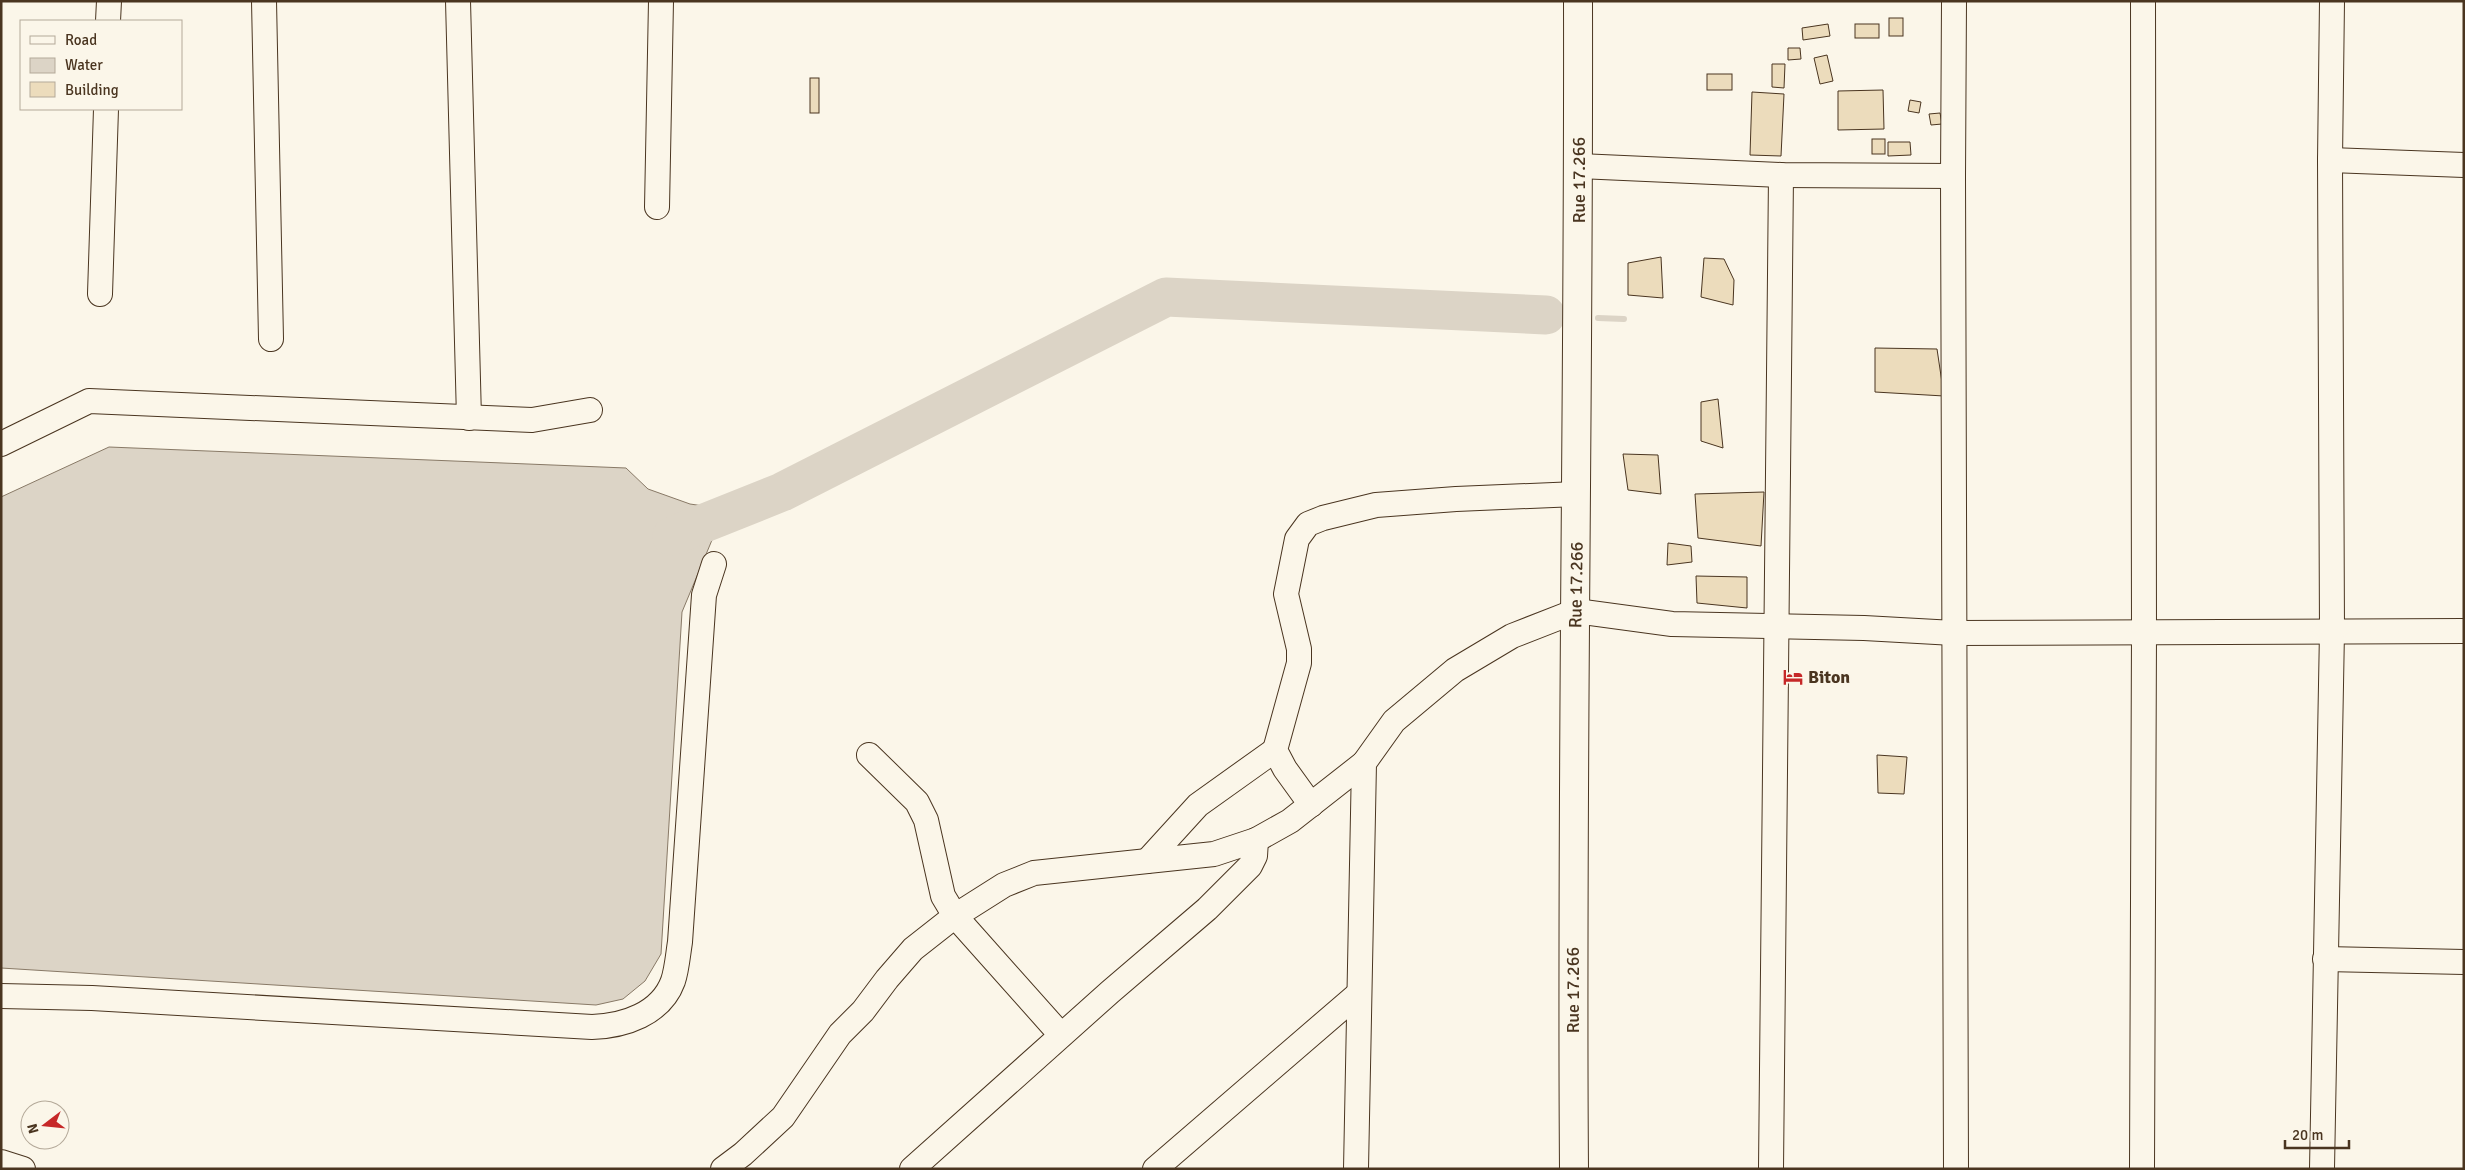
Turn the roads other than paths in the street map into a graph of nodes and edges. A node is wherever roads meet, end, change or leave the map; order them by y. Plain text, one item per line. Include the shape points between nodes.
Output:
1 (109, 1) edge
2 (264, 1) edge
3 (458, 1) edge
4 (661, 1) edge
5 (1578, 1) edge
6 (1954, 1) edge
7 (2143, 1) edge
8 (2332, 1) edge
9 (108, 20) edge
10 (106, 110) edge
11 (2330, 160) junction
12 (2464, 165) edge
13 (1579, 166) junction
14 (1781, 175) junction
15 (1953, 176) junction
16 (657, 207) dead end
17 (100, 294) dead end
18 (271, 339) dead end
19 (590, 410) dead end
20 (469, 418) junction
21 (1, 444) edge
22 (1577, 494) junction
23 (714, 564) dead end
24 (1576, 611) junction
25 (1776, 626) junction
26 (2332, 631) junction
27 (2464, 631) edge
28 (1954, 633) junction
29 (2144, 633) junction
30 (1275, 750) junction
31 (869, 755) dead end
32 (1364, 763) junction
33 (1311, 805) junction
34 (1256, 840) junction
35 (1147, 861) junction
36 (955, 916) junction
37 (2325, 959) junction
38 (2464, 962) edge
39 (1358, 994) junction
40 (1, 996) edge
41 (1061, 1035) junction
42 (1, 1162) edge
43 (1163, 1166) edge
44 (23, 1169) edge
45 (723, 1169) edge
46 (912, 1169) edge
47 (1356, 1169) edge
48 (1574, 1169) edge
49 (1771, 1169) edge
50 (1956, 1169) edge
51 (2142, 1169) edge
52 (2322, 1169) edge

1 - 9 street
2 - 18 street
3 - 20 street
4 - 16 street
5 - 13 main road, Rue 17.266
6 - 15 street
7 - 29 street
8 - 11 street
10 - 17 street
11 - 12 street
11 - 26 street
13 - 14 street
13 - 22 main road, Rue 17.266
14 - 15 street
14 - 25 street
15 - 28 street
19 - 20 street via 532,420
20 - 21 street via 89,401
22 - 24 main road, Rue 17.266
22 - 30 street via 1376,505 1308,524 1297,539 1287,581 1286,594 1299,649 1299,663
23 - 40 street via 704,595 680,942 673,982 657,1006 614,1026 592,1027
24 - 25 street via 1672,624
24 - 32 street via 1506,639 1455,670 1394,721
24 - 48 main road, Rue 17.266 via 1572,946
25 - 28 street
25 - 49 street
26 - 27 street
26 - 29 street
26 - 37 street
28 - 29 street
28 - 50 street
29 - 51 street
30 - 33 street
30 - 35 street via 1198,805
31 - 36 street via 917,802 926,820 943,896
32 - 33 street
32 - 39 street
33 - 34 street
34 - 35 street via 1214,854
34 - 41 street via 1255,856 1250,866 1207,909
35 - 36 street via 1034,873 1004,886
36 - 41 street
36 - 45 street via 913,949 887,979 864,1011 840,1034 783,1117
37 - 38 street
37 - 52 street
39 - 43 street
39 - 47 street
41 - 46 street
42 - 44 street

